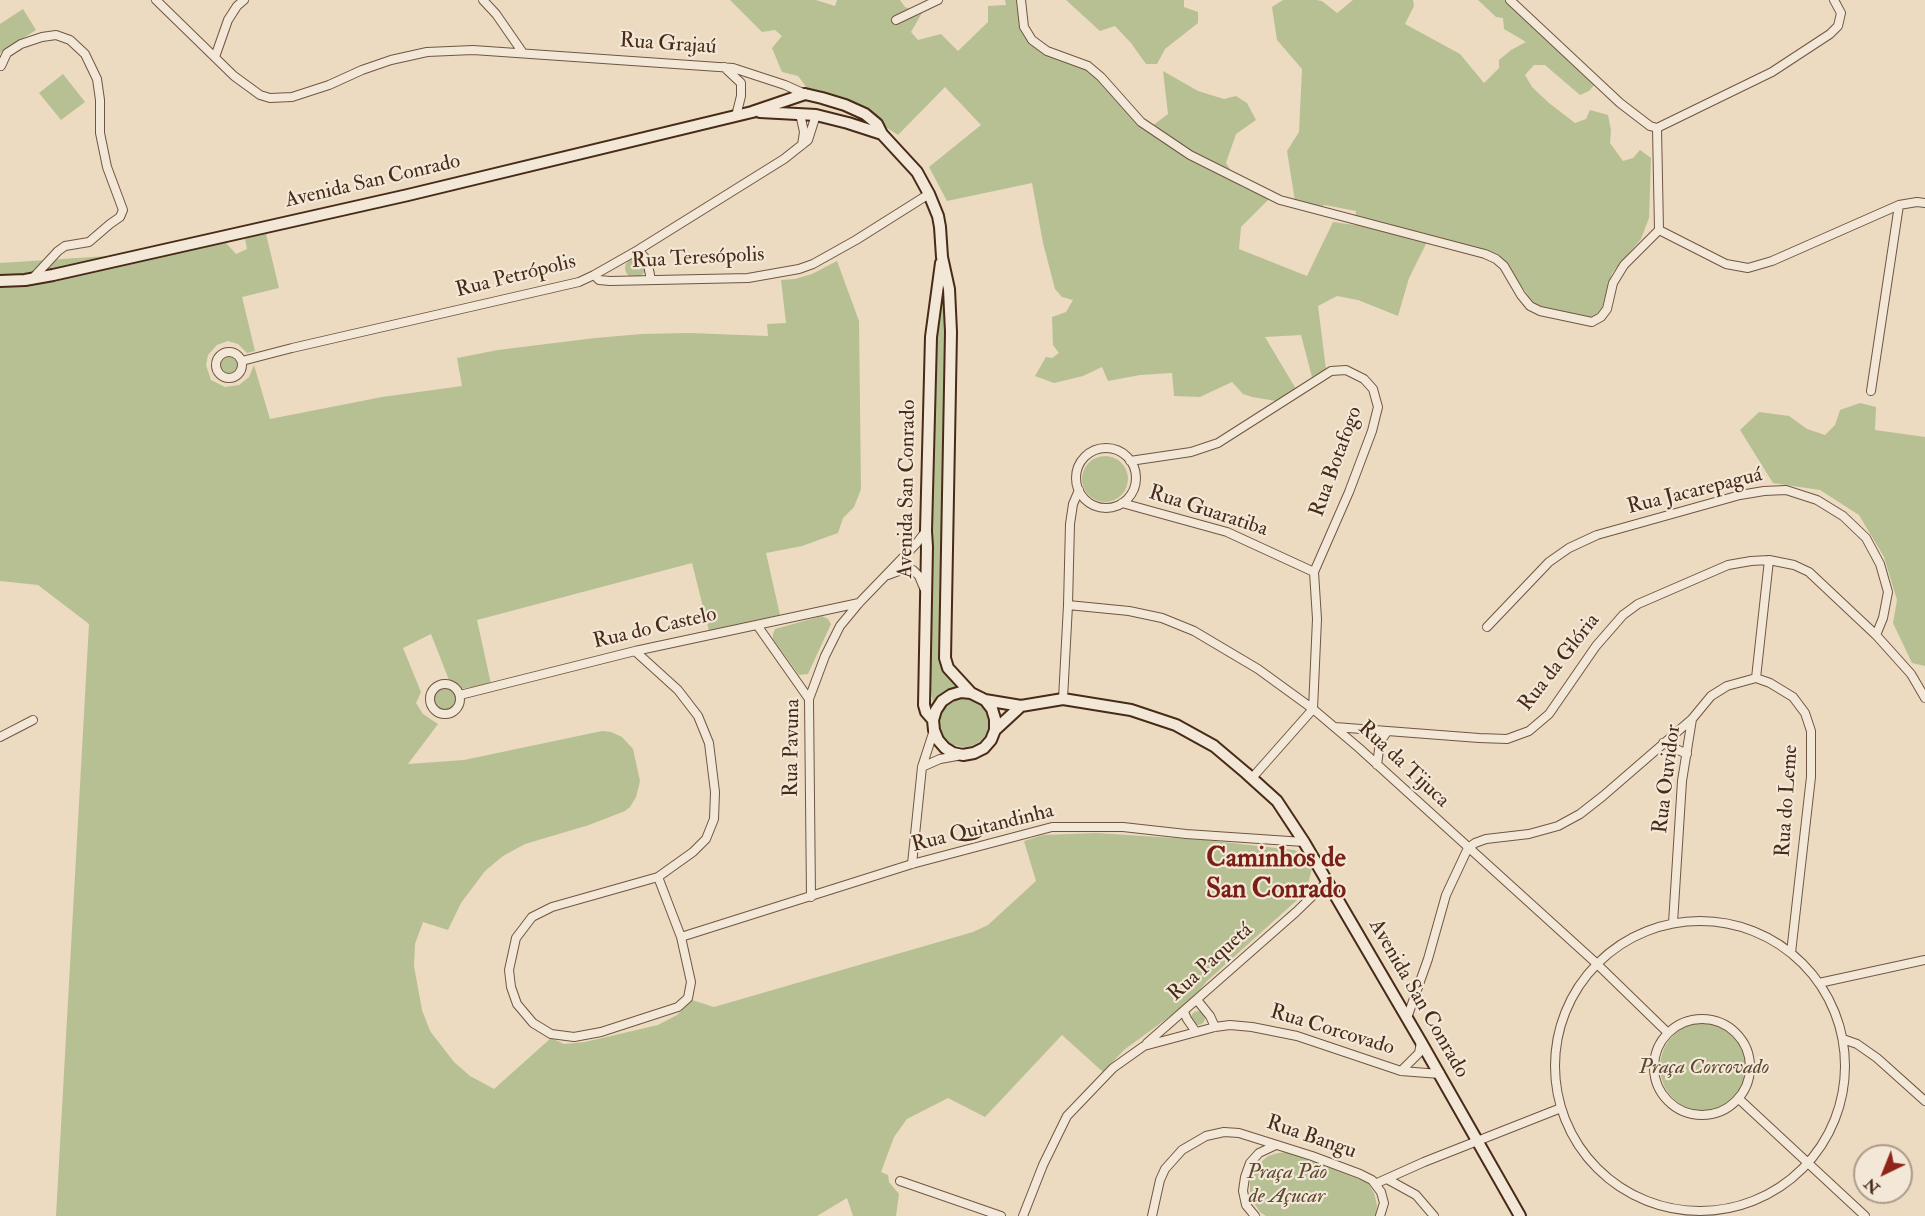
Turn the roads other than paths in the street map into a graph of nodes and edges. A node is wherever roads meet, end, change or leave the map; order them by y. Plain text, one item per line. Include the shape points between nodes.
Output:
1 (156, 0) edge
2 (244, 0) edge
3 (483, 0) edge
4 (938, 0) edge
5 (1021, 0) edge
6 (1510, 0) edge
7 (1834, 0) edge
8 (896, 20) dead end
9 (523, 53) junction
10 (215, 57) junction
11 (1, 66) edge
12 (724, 67) junction
13 (754, 74) junction
14 (741, 83) junction
15 (805, 94) junction
16 (822, 98) junction
17 (752, 112) junction
18 (800, 114) junction
19 (816, 115) junction
20 (736, 116) junction
21 (1657, 128) junction
22 (882, 134) junction
23 (802, 145) junction
24 (929, 194) junction
25 (1925, 203) edge
26 (1899, 205) junction
27 (1659, 230) junction
28 (638, 250) junction
29 (942, 256) junction
30 (594, 275) junction
31 (32, 279) junction
32 (651, 280) junction
33 (0, 281) edge
34 (242, 361) dead end
35 (1871, 391) dead end
36 (1131, 461) junction
37 (1079, 490) junction
38 (1122, 503) junction
39 (926, 531) junction
40 (1769, 560) junction
41 (1314, 572) junction
42 (886, 575) junction
43 (925, 592) junction
44 (859, 603) junction
45 (1068, 605) junction
46 (757, 625) junction
47 (1487, 627) dead end
48 (1876, 635) junction
49 (635, 651) junction
50 (1756, 678) junction
51 (972, 693) junction
52 (460, 695) junction
53 (1925, 698) edge
54 (809, 699) junction
55 (1063, 699) junction
56 (985, 700) junction
57 (1021, 706) junction
58 (1313, 709) junction
59 (1692, 719) junction
60 (33, 720) dead end
61 (934, 725) junction
62 (1335, 727) junction
63 (995, 730) junction
64 (1387, 732) junction
65 (0, 736) edge
66 (1663, 743) junction
67 (1687, 754) junction
68 (963, 755) junction
69 (1377, 765) junction
70 (922, 767) junction
71 (1252, 778) junction
72 (1304, 842) junction
73 (1468, 848) junction
74 (912, 864) junction
75 (658, 877) junction
76 (1327, 882) junction
77 (811, 897) junction
78 (1673, 923) junction
79 (681, 937) junction
80 (1791, 953) junction
81 (1925, 960) edge
82 (1596, 963) junction
83 (1819, 983) junction
84 (1197, 1000) junction
85 (1184, 1011) junction
86 (1407, 1018) junction
87 (1215, 1027) junction
88 (1196, 1032) junction
89 (1668, 1033) junction
90 (1843, 1039) junction
91 (1421, 1042) junction
92 (1144, 1046) junction
93 (1401, 1071) junction
94 (1440, 1074) junction
95 (1740, 1099) junction
96 (1925, 1101) edge
97 (1561, 1108) junction
98 (1478, 1141) junction
99 (1277, 1144) junction
100 (1808, 1164) junction
101 (1387, 1179) junction
102 (900, 1180) dead end
103 (1375, 1184) junction
104 (1701, 1214) edge
105 (1001, 1216) edge
106 (1023, 1216) edge
107 (1152, 1216) edge
108 (1256, 1216) edge
109 (1380, 1216) edge
110 (1434, 1216) edge
111 (1520, 1216) edge
112 (1865, 1216) edge

1 - 10 street, Rua Grajaú
2 - 10 street via 228,20
3 - 9 street
4 - 8 street
5 - 27 street via 1024,27 1032,40 1047,51 1088,66 1142,122 1190,155 1280,200 1485,254 1504,266 1521,295 1540,311 1592,322 1601,318 1624,265
6 - 21 street via 1620,103
7 - 21 street via 1841,13 1838,26 1830,34 1772,72
9 - 10 street, Rua Grajaú via 427,52 279,98 248,88
9 - 12 street, Rua Grajaú
11 - 31 street via 7,53 42,37 56,35 70,40 85,54 97,80 100,133 107,167 123,210 120,217 89,242 58,251
12 - 13 street, Rua Grajaú
12 - 14 street
13 - 14 street
13 - 15 street, Rua Grajaú
14 - 20 street
15 - 16 street, Avenida San Conrado
15 - 17 street, Avenida San Conrado
15 - 18 street via 799,104
16 - 19 street
16 - 22 street, Avenida San Conrado via 865,114
17 - 18 street, Avenida San Conrado
17 - 20 street, Avenida San Conrado
18 - 19 street, Avenida San Conrado
18 - 23 street
19 - 22 street, Avenida San Conrado
19 - 23 street, Rua Petrópolis via 808,140
20 - 31 street, Avenida San Conrado
21 - 27 street
22 - 24 street, Avenida San Conrado via 917,172
23 - 28 street, Rua Petrópolis
24 - 29 street, Avenida San Conrado via 940,227
24 - 32 street, Rua Teresópolis via 856,240 799,269 748,278
25 - 26 street
26 - 27 street via 1748,268 1726,264
26 - 35 street
28 - 30 street, Rua Petrópolis
28 - 32 street via 647,260
29 - 39 street, Avenida San Conrado via 931,337
29 - 51 street, Avenida San Conrado via 949,289 951,332 945,658 948,668
30 - 32 street, Rua Teresópolis via 610,281
30 - 34 street, Rua Petrópolis via 579,282
31 - 33 street, Avenida San Conrado
36 - 37 street via 1115,449 1087,454 1077,471
36 - 38 street via 1136,480 1132,493
36 - 41 street, Rua Botafogo via 1191,452 1218,443 1331,371 1346,370 1364,379 1373,389 1378,406 1372,431
37 - 38 street via 1093,504 1113,507
37 - 45 street via 1070,524
38 - 41 street, Rua Guaratiba via 1227,532
39 - 42 street, Rua Pavuna
39 - 43 street, Avenida San Conrado
40 - 48 street, Rua da Glória via 1809,572
40 - 50 street
40 - 64 street, Rua da Glória via 1728,565 1638,604 1612,626 1549,714 1529,731 1508,739
41 - 58 street, Rua Botafogo via 1317,619
42 - 43 street via 913,570 920,576
42 - 44 street, Rua Pavuna
43 - 61 street, Avenida San Conrado via 924,705
44 - 46 street, Rua do Castelo
44 - 54 street, Rua Pavuna via 840,626
45 - 55 street
45 - 58 street, Rua da Tijuca via 1129,611 1162,618 1194,631
46 - 49 street, Rua do Castelo
46 - 54 street
47 - 48 street, Rua Jacarepaguá via 1549,562 1597,535 1740,495 1786,490 1826,505 1866,538 1880,564 1888,592
48 - 53 street, Rua da Glória via 1911,674
49 - 52 street, Rua do Castelo
49 - 75 street via 678,690 698,716 709,744 715,792 714,819 706,839
50 - 59 street, Rua Ouvidor via 1727,686 1711,696
50 - 80 street, Rua do Leme via 1793,697 1805,713 1810,731 1811,777
51 - 56 street
51 - 61 street via 951,695 942,701
52 - 52 street via 454,686 443,684 433,690 430,700 435,710 451,713 459,706
54 - 77 street, Rua Pavuna
55 - 57 street, Avenida San Conrado
55 - 71 street, Avenida San Conrado via 1131,710 1176,725 1214,746
56 - 57 street, Avenida San Conrado
56 - 63 street via 992,709
57 - 63 street
58 - 62 street, Rua da Tijuca
58 - 71 street
59 - 66 street
59 - 67 street, Rua Ouvidor
60 - 65 street
61 - 68 street via 945,748
61 - 70 street
62 - 64 street, Rua da Glória
62 - 69 street, Rua da Tijuca
63 - 68 street via 984,748
64 - 69 street via 1380,742
66 - 67 street
66 - 73 street via 1604,796 1558,826 1486,839
67 - 78 street, Rua Ouvidor
68 - 70 street
69 - 73 street, Rua da Tijuca
70 - 74 street
71 - 72 street, Avenida San Conrado via 1277,801
72 - 74 street, Rua Quitandinha via 1083,825 1052,827
72 - 76 street, Avenida San Conrado
73 - 82 street, Rua da Tijuca
73 - 86 street via 1446,895
74 - 77 street, Rua Quitandinha
75 - 79 street
75 - 79 street via 552,907 532,917 516,938 509,970 517,1004 533,1023 550,1034 574,1037 678,1007 688,998 691,982
76 - 84 street, Rua Paquetá
76 - 86 street, Avenida San Conrado
77 - 79 street, Rua Quitandinha
78 - 80 street via 1704,920 1733,924 1759,932
78 - 82 street via 1628,939
80 - 83 street
81 - 83 street
82 - 89 street, Rua da Tijuca
82 - 97 street via 1574,992 1562,1019 1555,1075
83 - 90 street via 1839,1022
84 - 85 street, Rua Paquetá
84 - 87 street
85 - 88 street
85 - 92 street, Rua Paquetá
86 - 91 street, Avenida San Conrado
87 - 88 street, Rua Paquetá
87 - 93 street, Rua Corcovado via 1273,1030
88 - 92 street, Rua Paquetá
89 - 95 street via 1696,1019 1712,1020 1739,1036 1748,1050 1751,1066 1749,1082
89 - 95 street via 1654,1061 1655,1077 1671,1104 1684,1112 1716,1114
90 - 96 street via 1878,1058
90 - 100 street via 1845,1088 1837,1118 1826,1142
91 - 93 street, Rua Corcovado via 1419,1053
91 - 94 street, Avenida San Conrado
92 - 106 street, Rua Paquetá via 1113,1068 1067,1116
93 - 94 street, Rua Corcovado
94 - 98 street, Avenida San Conrado
95 - 100 street
97 - 98 street, Rua Bangu
97 - 104 street via 1573,1137 1594,1165 1619,1186 1660,1206
98 - 101 street, Rua Bangu
98 - 111 street, Avenida San Conrado
99 - 103 street, Rua Bangu via 1360,1174
99 - 107 street, Rua Bangu via 1224,1132 1195,1142 1165,1169
99 - 108 street via 1259,1153 1245,1177 1246,1205
100 - 104 street via 1771,1194 1744,1205
100 - 112 street
101 - 103 street, Rua Bangu
101 - 110 street via 1416,1195
102 - 105 street
103 - 109 street via 1384,1203

